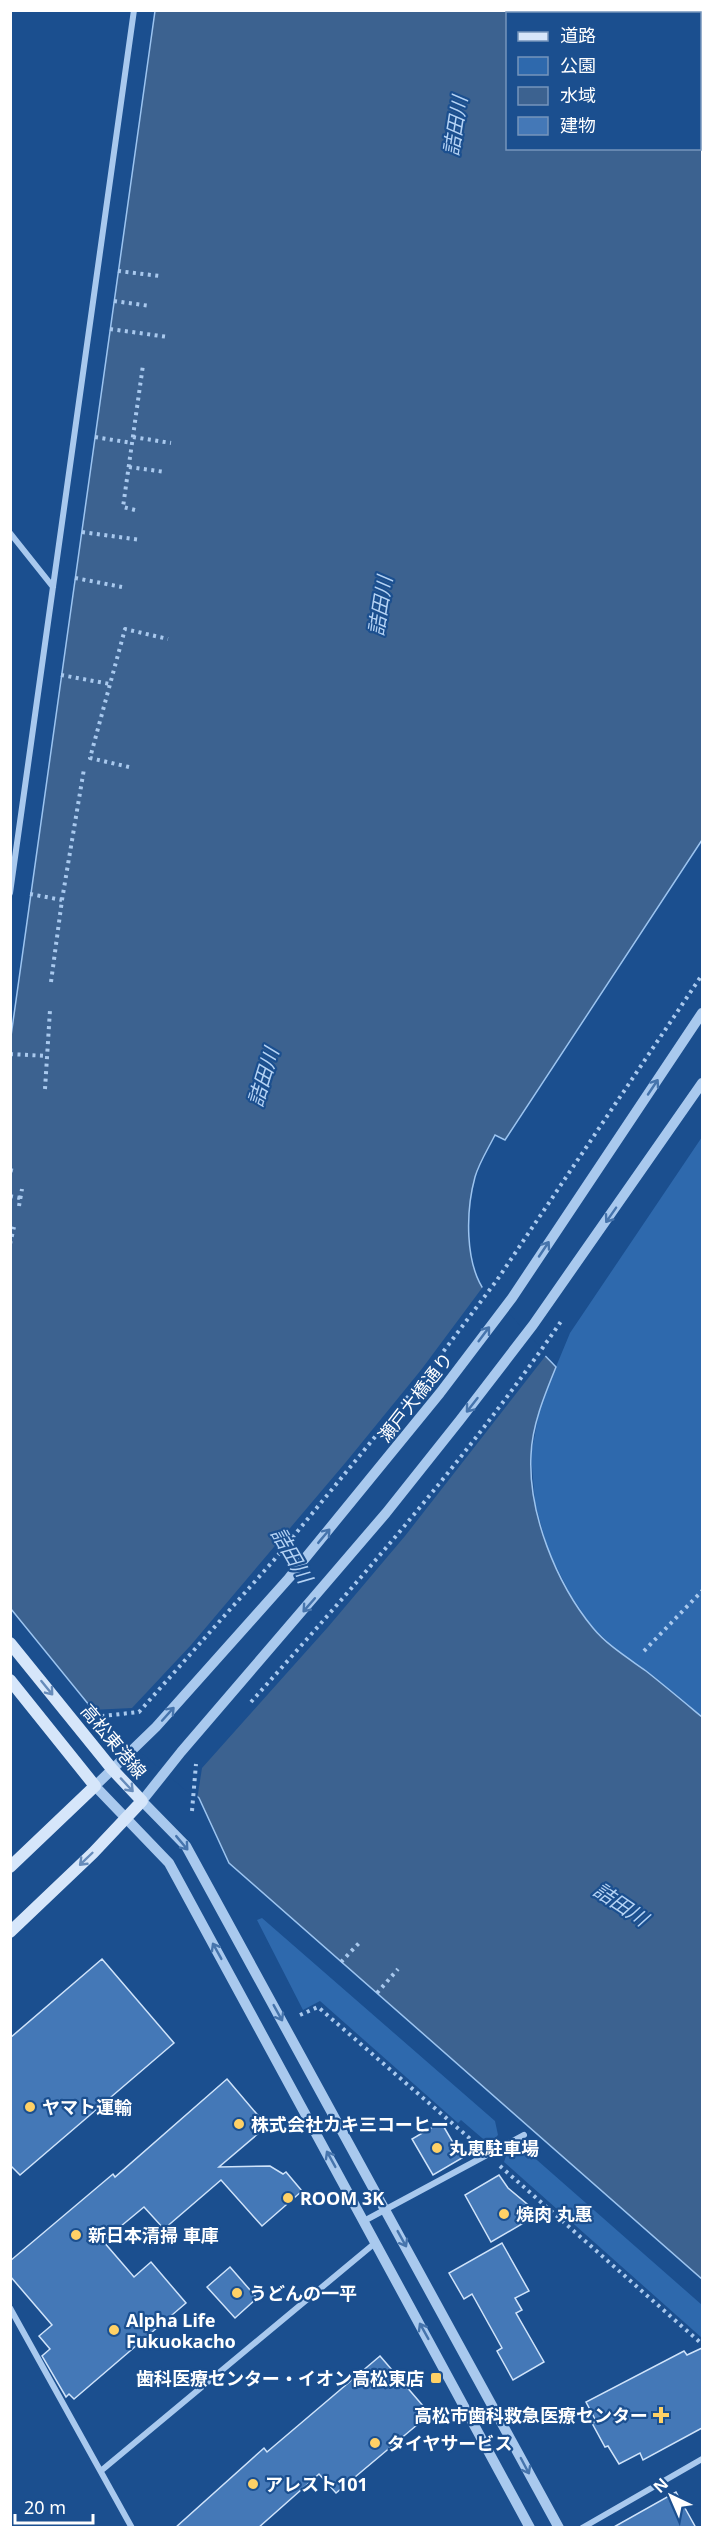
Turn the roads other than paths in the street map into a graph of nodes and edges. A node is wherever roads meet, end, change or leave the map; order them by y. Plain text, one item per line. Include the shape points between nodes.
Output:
1 (134, 10) edge
2 (10, 533) edge
3 (53, 587) junction
4 (10, 893) edge
5 (702, 1013) edge
6 (702, 1083) edge
7 (10, 1643) edge
8 (10, 1680) edge
9 (112, 1769) junction
10 (95, 1786) junction
11 (142, 1801) junction
12 (126, 1817) junction
13 (10, 1867) edge
14 (10, 1932) edge
15 (524, 2135) dead end
16 (386, 2210) junction
17 (364, 2221) junction
18 (375, 2243) junction
19 (10, 2308) edge
20 (702, 2459) edge
21 (102, 2470) junction
22 (132, 2528) edge
23 (530, 2528) edge
24 (559, 2528) edge
25 (582, 2528) edge

1 - 3 street
2 - 3 street
3 - 4 street
9 -> 5 street, 瀬戸大橋通り via 156,1727 289,1578 440,1393 512,1298
6 -> 11 street via 533,1325 386,1513
7 -> 9 main road, 高松東港線
8 - 10 main road
9 - 10 street, 瀬戸大橋通り
9 -> 11 main road, 高松東港線
10 - 12 street
10 - 13 main road
11 - 12 main road, 高松東港線
11 -> 16 street via 186,1846
12 -> 14 main road, 高松東港線
17 -> 12 street via 169,1863
15 - 16 street
16 - 17 street
16 -> 24 street
17 - 18 street
18 - 21 street
23 -> 18 street
19 - 21 street
20 - 25 street
21 - 22 street

